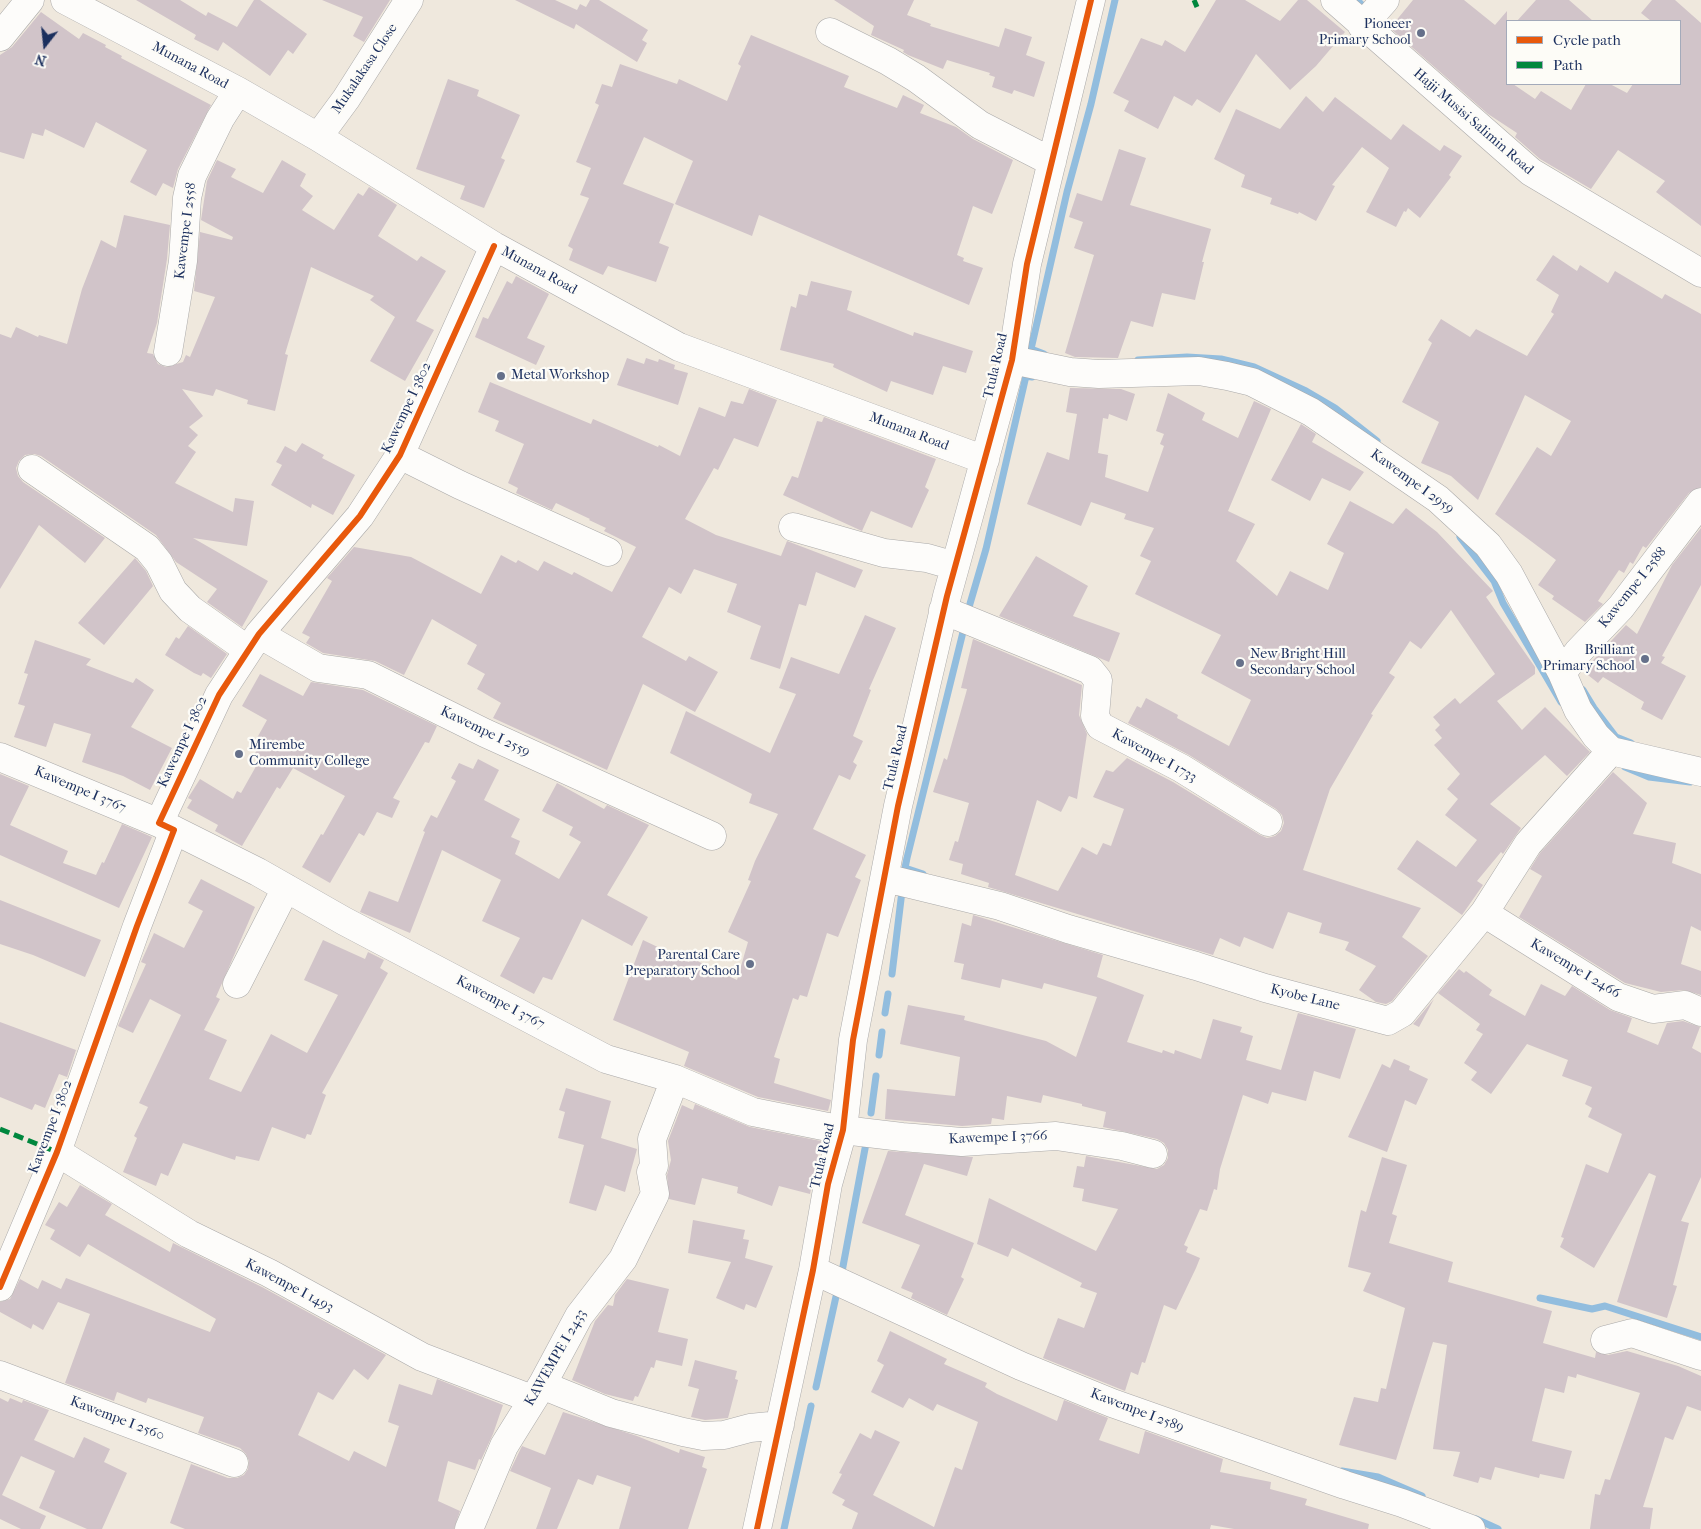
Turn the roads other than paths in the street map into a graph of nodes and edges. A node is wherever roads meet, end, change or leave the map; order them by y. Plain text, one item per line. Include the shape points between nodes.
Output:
1 (30, 0) edge
2 (65, 0) edge
3 (409, 0) edge
4 (1091, 0) edge
5 (1335, 0) edge
6 (1385, 0) edge
7 (1362, 26) junction
8 (830, 32) dead end
9 (0, 37) edge
10 (238, 92) junction
11 (318, 137) junction
12 (1052, 162) junction
13 (494, 246) junction
14 (1701, 272) edge
15 (168, 352) dead end
16 (1012, 360) junction
17 (400, 455) junction
18 (985, 460) junction
19 (32, 469) dead end
20 (1701, 502) edge
21 (792, 527) dead end
22 (608, 552) dead end
23 (955, 566) junction
24 (944, 610) junction
25 (253, 642) junction
26 (1562, 673) junction
27 (1611, 751) junction
28 (0, 757) edge
29 (1701, 772) edge
30 (1268, 822) dead end
31 (167, 826) junction
32 (712, 836) dead end
33 (885, 878) junction
34 (286, 888) junction
35 (1484, 913) junction
36 (237, 984) dead end
37 (1701, 1012) edge
38 (675, 1079) junction
39 (843, 1130) junction
40 (57, 1152) junction
41 (1153, 1154) dead end
42 (813, 1270) junction
43 (0, 1287) edge
44 (1605, 1340) dead end
45 (1701, 1356) edge
46 (0, 1375) edge
47 (537, 1392) junction
48 (780, 1425) junction
49 (234, 1463) dead end
50 (469, 1529) edge
51 (757, 1529) edge
52 (1471, 1529) edge

1 - 9 street
2 - 10 street, Munana Road
3 - 11 street, Mukalakasa Close via 346,100
4 - 12 street, Ttula Road
5 - 7 street, Hajji Musisi Salimin Road
6 - 7 street
7 - 14 street, Hajji Musisi Salimin Road via 1531,172
8 - 12 street via 916,78 980,126
10 - 11 street, Munana Road
10 - 15 street, Kawempe I 2558 via 220,119 192,176 187,198 183,261
11 - 13 street, Munana Road
12 - 16 street, Ttula Road via 1027,264
13 - 17 street, Kawempe I 3802
13 - 18 street, Munana Road via 679,347
16 - 18 street, Ttula Road
16 - 26 street, Kawempe I 2959 via 1070,372 1099,374 1199,371 1252,382 1311,412 1438,499 1488,545 1509,574
17 - 22 street
17 - 25 street, Kawempe I 3802 via 360,516
18 - 23 street, Ttula Road
19 - 25 street, Kawempe I 2559 via 147,548 159,563 173,591 190,609
20 - 26 street, Kawempe I 2588 via 1621,607
21 - 23 street via 884,553 927,558
23 - 24 street, Ttula Road
24 - 30 street, Kawempe I 1733 via 1090,670 1098,680 1095,716 1100,726 1182,768
24 - 33 street, Ttula Road via 898,806
25 - 31 street, Kawempe I 3802 via 218,695
25 - 32 street, Kawempe I 2559 via 318,668 368,675
26 - 27 street, Kawempe I 2959 via 1578,710
27 - 29 street
27 - 35 street, Kyobe Lane via 1528,844
28 - 31 street, Kawempe I 3767
31 - 34 street, Kawempe I 3767
31 - 40 street, Kawempe I 3802 via 137,926
33 - 35 street, Kyobe Lane via 1000,906 1265,988 1388,1021 1402,1013
33 - 39 street, Ttula Road via 853,1040
34 - 36 street
34 - 38 street, Kawempe I 3767 via 606,1059
35 - 37 street, Kawempe I 2466 via 1618,997 1653,1009 1685,1006
38 - 39 street, Kawempe I 3767 via 753,1112
38 - 47 street, KAWEMPE I 2433 via 652,1139 654,1166 651,1172 655,1194 623,1259 579,1316
39 - 41 street, Kawempe I 3766 via 962,1142 1056,1136 1113,1144
39 - 42 street, Ttula Road via 828,1184
40 - 43 street, Kawempe I 3802
40 - 47 street, Kawempe I 1493 via 190,1234 422,1357
42 - 48 street, Ttula Road
42 - 52 street, Kawempe I 2589 via 1022,1366 1112,1403
44 - 45 street via 1632,1333
46 - 49 street, Kawempe I 2560
47 - 48 street, Kawempe I 1493 via 697,1434 724,1435
47 - 50 street, KAWEMPE I 2433 via 504,1446
48 - 51 street, Ttula Road

